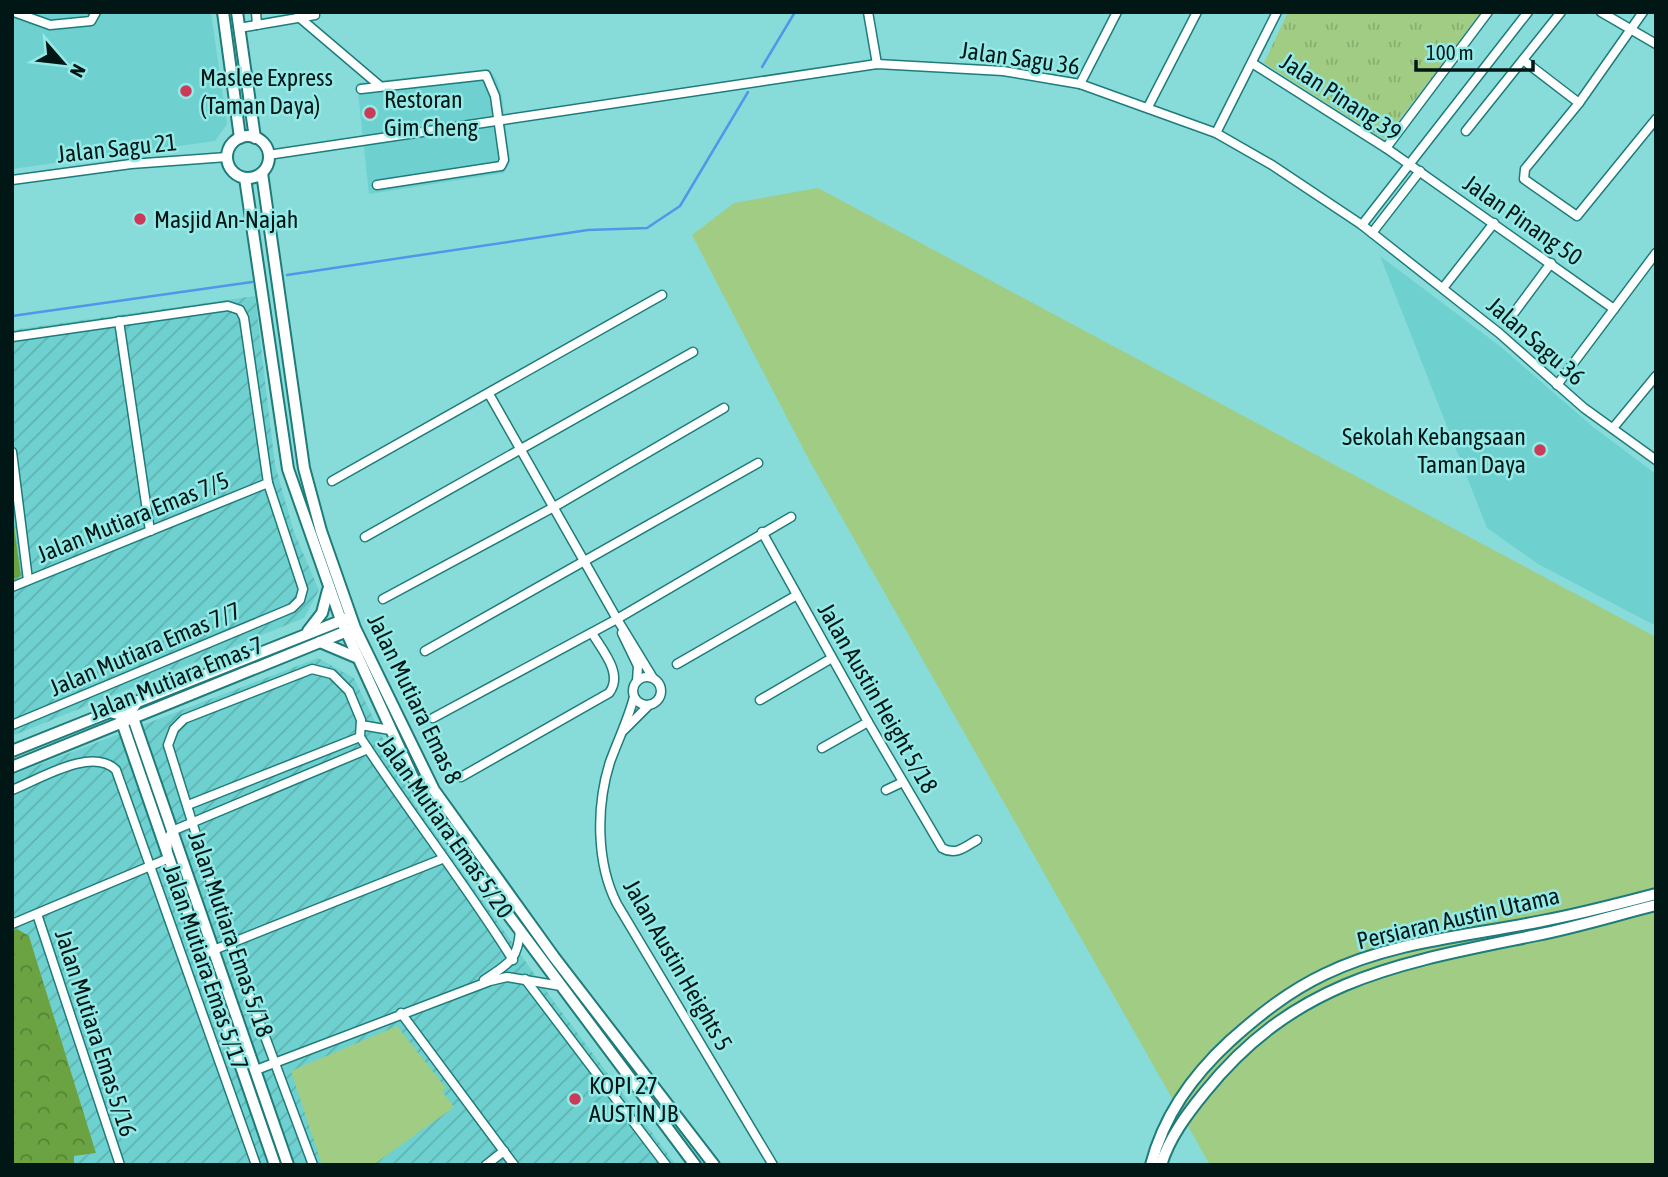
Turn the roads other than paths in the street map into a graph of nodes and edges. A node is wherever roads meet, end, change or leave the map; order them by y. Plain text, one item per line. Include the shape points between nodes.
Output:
1 (14, 12) edge
2 (96, 12) edge
3 (223, 12) edge
4 (237, 12) edge
5 (256, 12) edge
6 (868, 12) edge
7 (1116, 12) edge
8 (1197, 12) edge
9 (1278, 12) edge
10 (1488, 12) edge
11 (1528, 12) edge
12 (1561, 12) edge
13 (1601, 12) edge
14 (1643, 12) edge
15 (300, 15) edge
16 (315, 15) dead end
17 (257, 25) junction
18 (239, 28) junction
19 (1633, 31) junction
20 (1656, 44) edge
21 (1523, 60) junction
22 (1252, 63) junction
23 (877, 64) junction
24 (1080, 84) junction
25 (380, 86) junction
26 (361, 89) dead end
27 (1579, 103) junction
28 (1148, 107) junction
29 (498, 119) junction
30 (1656, 119) edge
31 (1466, 131) dead end
32 (1216, 133) junction
33 (240, 138) junction
34 (254, 138) junction
35 (1386, 148) junction
36 (268, 155) junction
37 (227, 157) junction
38 (1408, 164) junction
39 (1420, 171) junction
40 (262, 173) junction
41 (245, 178) junction
42 (12, 180) edge
43 (377, 185) dead end
44 (1494, 223) junction
45 (1362, 225) junction
46 (1372, 233) junction
47 (1656, 253) edge
48 (1551, 263) junction
49 (1443, 288) junction
50 (662, 295) dead end
51 (1614, 309) junction
52 (1511, 317) dead end
53 (119, 321) junction
54 (12, 337) edge
55 (693, 352) dead end
56 (1656, 376) edge
57 (1557, 385) junction
58 (489, 394) junction
59 (724, 408) dead end
60 (1613, 428) junction
61 (519, 449) junction
62 (12, 452) edge
63 (1656, 460) edge
64 (758, 463) dead end
65 (332, 481) dead end
66 (268, 483) junction
67 (554, 507) junction
68 (791, 517) dead end
69 (150, 531) junction
70 (762, 532) junction
71 (365, 537) dead end
72 (586, 561) junction
73 (28, 580) junction
74 (12, 587) edge
75 (329, 588) junction
76 (797, 595) junction
77 (383, 599) dead end
78 (619, 623) junction
79 (348, 624) junction
80 (592, 633) junction
81 (307, 634) junction
82 (320, 642) junction
83 (425, 651) dead end
84 (358, 658) junction
85 (832, 658) junction
86 (677, 664) dead end
87 (653, 678) junction
88 (637, 681) junction
89 (634, 697) junction
90 (760, 700) dead end
91 (138, 701) junction
92 (649, 705) junction
93 (110, 712) junction
94 (433, 718) dead end
95 (127, 719) junction
96 (868, 722) junction
97 (12, 725) edge
98 (361, 725) junction
99 (390, 730) junction
100 (624, 730) junction
101 (360, 737) junction
102 (822, 748) dead end
103 (368, 749) junction
104 (12, 751) edge
105 (12, 767) edge
106 (461, 777) dead end
107 (903, 782) junction
108 (12, 790) edge
109 (886, 790) dead end
110 (188, 805) junction
111 (195, 822) junction
112 (172, 831) junction
113 (977, 840) dead end
114 (167, 859) junction
115 (442, 859) junction
116 (152, 866) junction
117 (1656, 894) edge
118 (1656, 905) edge
119 (37, 914) junction
120 (12, 924) edge
121 (520, 930) junction
122 (230, 943) junction
123 (213, 950) junction
124 (201, 955) junction
125 (513, 960) junction
126 (525, 979) junction
127 (475, 985) junction
128 (561, 986) junction
129 (401, 1013) junction
130 (277, 1063) junction
131 (256, 1070) junction
132 (504, 1151) junction
133 (120, 1165) edge
134 (256, 1165) edge
135 (275, 1165) edge
136 (288, 1165) edge
137 (313, 1165) edge
138 (486, 1165) edge
139 (514, 1165) edge
140 (666, 1165) edge
141 (695, 1165) edge
142 (714, 1165) edge
143 (773, 1165) edge
144 (1151, 1165) edge
145 (1161, 1165) edge

1 - 2 street via 54,26 91,20
3 - 33 street
4 - 18 street
5 - 17 street
6 - 23 street
7 - 24 street
8 - 28 street
9 - 22 street
10 - 35 street
11 - 38 street
12 - 21 street
13 - 19 street
14 - 19 street
15 - 16 street
15 - 17 street
15 - 25 street
17 - 18 street
18 - 34 street
19 - 20 street
19 - 27 street
21 - 27 street
21 - 31 street
22 - 32 street
22 - 35 street, Jalan Pinang 39
23 - 24 street, Jalan Sagu 36 via 1003,71
23 - 29 street, Jalan Sagu 36
24 - 28 street, Jalan Sagu 36
25 - 26 street
25 - 29 street via 486,75
27 - 30 street via 1523,174 1577,216
28 - 32 street, Jalan Sagu 36
29 - 36 street, Jalan Sagu 36
29 - 43 street via 502,166
32 - 45 street, Jalan Sagu 36
33 - 34 street
33 - 37 street
34 - 36 street via 264,144
35 - 38 street, Jalan Pinang 39
36 - 40 street
37 - 41 street via 234,173
37 - 42 street, Jalan Sagu 21
38 - 39 street, Jalan Pinang 50
38 - 45 street
39 - 44 street, Jalan Pinang 50
39 - 46 street
40 - 41 street
40 - 79 street, Jalan Mutiara Emas 8 via 304,468
41 - 75 street, Jalan Mutiara Emas 8 via 288,469
44 - 48 street, Jalan Pinang 50
44 - 49 street
45 - 46 street, Jalan Sagu 36
46 - 49 street, Jalan Sagu 36
47 - 51 street
48 - 51 street, Jalan Pinang 50
48 - 52 street
49 - 57 street, Jalan Sagu 36
50 - 58 street
51 - 57 street
53 - 54 street
53 - 66 street via 233,306 240,310
53 - 69 street
55 - 61 street
56 - 60 street
57 - 60 street, Jalan Sagu 36
58 - 61 street
58 - 65 street
59 - 67 street
60 - 63 street, Jalan Sagu 36
61 - 67 street
61 - 71 street
62 - 73 street
64 - 72 street
66 - 69 street, Jalan Mutiara Emas 7/5
66 - 97 street, Jalan Mutiara Emas 7/7 via 302,584 303,595 292,608
67 - 72 street
67 - 77 street
68 - 70 street
69 - 73 street, Jalan Mutiara Emas 7/5
70 - 76 street, Jalan Austin Height 5/18
70 - 78 street
72 - 78 street
72 - 83 street
73 - 74 street, Jalan Mutiara Emas 7/5
75 - 79 street, Jalan Mutiara Emas 8
75 - 81 street via 322,613
76 - 85 street, Jalan Austin Height 5/18
76 - 86 street
78 - 80 street
78 - 87 street
78 - 88 street via 637,663
79 - 81 street, Jalan Mutiara Emas 7
79 - 82 street, Jalan Mutiara Emas 7
79 - 84 street, Jalan Mutiara Emas 8
79 - 142 street, Jalan Mutiara Emas 8 via 434,790 554,957
80 - 94 street
80 - 106 street via 615,674 609,693
81 - 91 street, Jalan Mutiara Emas 7
82 - 84 street
82 - 95 street, Jalan Mutiara Emas 7
84 - 99 street, Jalan Mutiara Emas 8
85 - 90 street
85 - 96 street, Jalan Austin Height 5/18
87 - 88 street
87 - 92 street via 661,693
88 - 89 street
89 - 92 street
89 - 100 street, Jalan Austin Heights 5
91 - 93 street, Jalan Mutiara Emas 7
91 - 95 street
92 - 100 street
93 - 95 street
93 - 104 street, Jalan Mutiara Emas 7
95 - 105 street, Jalan Mutiara Emas 7
95 - 112 street, Jalan Mutiara Emas 5/18
95 - 114 street, Jalan Mutiara Emas 5/18
96 - 102 street
96 - 107 street, Jalan Austin Height 5/18
98 - 99 street
98 - 101 street, Jalan Mutiara Emas 5/20
98 - 110 street, Jalan Mutiara Emas 5/20 via 353,698 343,684 332,674 312,669 181,721 171,733 168,750
99 - 121 street, Jalan Mutiara Emas 8 via 435,814
100 - 143 street, Jalan Austin Heights 5 via 608,770 603,804 602,842 611,892
101 - 103 street, Jalan Mutiara Emas 5/20
101 - 110 street
103 - 111 street
103 - 115 street, Jalan Mutiara Emas 5/20
107 - 109 street
107 - 113 street, Jalan Austin Height 5/18 via 942,848 959,851
108 - 116 street, Jalan Mutiara Emas 5/17 via 91,759 113,766
110 - 111 street
111 - 112 street
111 - 122 street
112 - 114 street
112 - 123 street, Jalan Mutiara Emas 5/18
114 - 116 street
114 - 124 street, Jalan Mutiara Emas 5/18
115 - 122 street
115 - 125 street, Jalan Mutiara Emas 5/20
116 - 119 street
116 - 134 street, Jalan Mutiara Emas 5/17
117 - 144 street, Persiaran Austin Utama via 1539,922 1415,944 1368,957 1285,996 1217,1053 1189,1085 1166,1120
118 - 145 street, Persiaran Austin Utama via 1419,960 1322,994 1286,1014 1220,1073 1174,1136
119 - 120 street
119 - 133 street, Jalan Mutiara Emas 5/16
121 - 125 street
121 - 128 street, Jalan Mutiara Emas 8
122 - 123 street
122 - 130 street
123 - 124 street
123 - 131 street, Jalan Mutiara Emas 5/18
124 - 135 street, Jalan Mutiara Emas 5/18
125 - 127 street
126 - 127 street via 507,977
126 - 128 street
126 - 140 street
127 - 129 street
128 - 141 street, Jalan Mutiara Emas 8
129 - 130 street
129 - 132 street
130 - 131 street
130 - 137 street
131 - 136 street, Jalan Mutiara Emas 5/18
132 - 138 street
132 - 139 street

